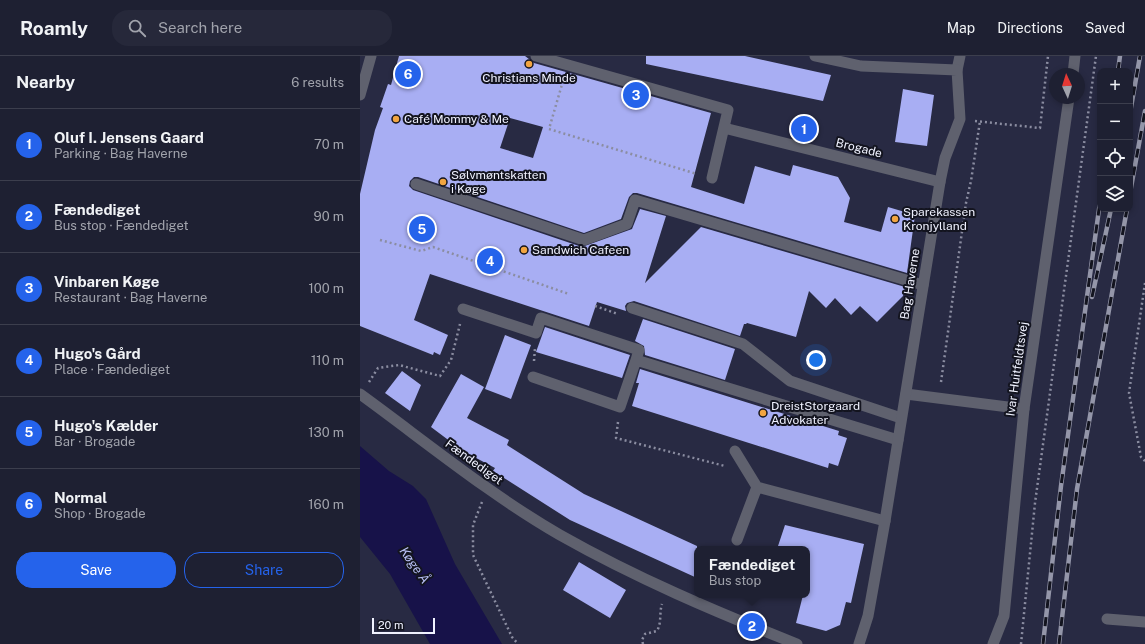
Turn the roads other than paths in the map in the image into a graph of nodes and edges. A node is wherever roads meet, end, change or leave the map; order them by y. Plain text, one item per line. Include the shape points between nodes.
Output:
1 (372, 56) edge
2 (536, 56) edge
3 (815, 56) edge
4 (960, 56) edge
5 (1075, 56) edge
6 (1074, 68) edge
7 (957, 70) junction
8 (360, 95) edge
9 (1068, 104) edge
10 (724, 128) junction
11 (712, 178) road end
12 (940, 182) junction
13 (416, 184) dead end
14 (923, 285) junction
15 (632, 308) road end
16 (463, 309) road end
17 (636, 360) junction
18 (533, 377) road end
19 (360, 394) edge
20 (906, 394) junction
21 (1024, 409) junction
22 (902, 418) junction
23 (898, 440) junction
24 (735, 451) dead end
25 (757, 487) junction
26 (885, 521) junction
27 (737, 540) dead end
28 (1107, 619) dead end
29 (1145, 622) edge
30 (797, 644) edge
31 (859, 644) edge
32 (993, 644) edge

1 - 8 street
2 - 10 street via 728,110
3 - 7 street via 861,66
4 - 7 street, Bag Haverne
5 - 6 street
7 - 12 street, Bag Haverne via 960,119
9 - 21 street, Ivar Huitfeldtsvej
10 - 11 street
10 - 12 street, Brogade
12 - 14 street, Bag Haverne
13 - 14 street via 584,240 627,224 635,200
14 - 20 street, Bag Haverne
15 - 22 street via 743,344 790,381
16 - 17 street via 536,333 541,318 639,350
17 - 18 street via 620,407
17 - 23 street
19 - 30 street, Fændediget via 487,489 560,535 666,589
20 - 21 street
20 - 22 street, Bag Haverne
21 - 32 street, Ivar Huitfeldtsvej via 1004,616
22 - 23 street, Bag Haverne
23 - 26 street, Bag Haverne
24 - 25 street
25 - 26 street
25 - 27 street
26 - 31 street, Bag Haverne via 868,616
28 - 29 street

